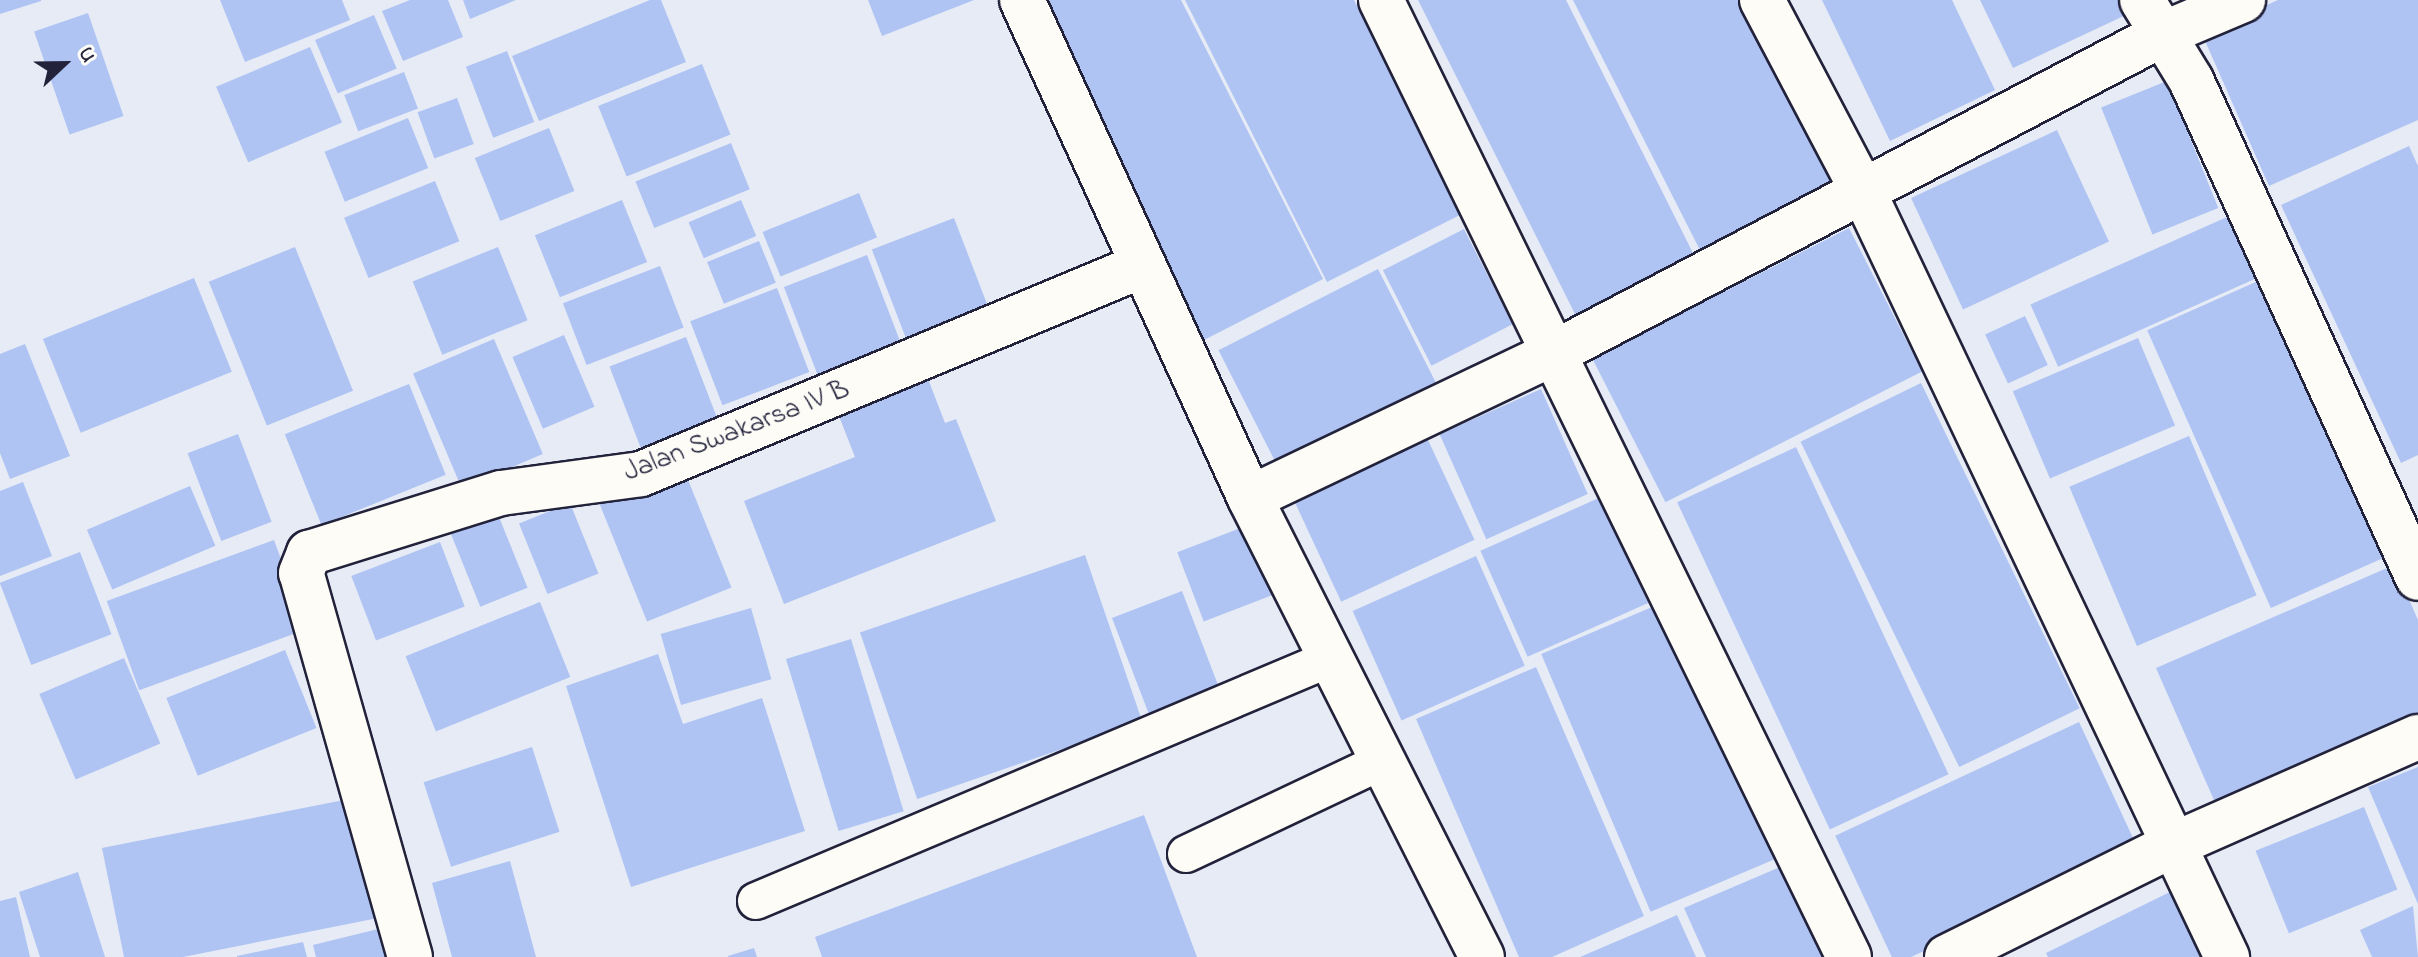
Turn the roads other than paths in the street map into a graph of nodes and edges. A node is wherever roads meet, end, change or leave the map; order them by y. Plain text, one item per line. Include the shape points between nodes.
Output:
1 (1022, 0) edge
2 (1381, 0) edge
3 (1762, 0) edge
4 (2243, 0) edge
5 (2152, 17) edge
6 (1865, 195) junction
7 (1141, 266) junction
8 (1554, 353) junction
9 (1250, 498) junction
10 (2418, 578) edge
11 (1329, 659) junction
12 (2418, 737) edge
13 (1383, 761) junction
14 (2173, 845) junction
15 (1186, 854) dead end
16 (756, 901) dead end
17 (410, 957) edge
18 (1482, 957) edge
19 (1849, 957) edge
20 (1947, 957) edge
21 (2227, 957) edge

1 - 7 street
2 - 8 street
3 - 6 street
4 - 5 street
5 - 6 street
5 - 10 street via 2191,80
6 - 8 street
6 - 14 street
7 - 9 street
7 - 17 street, Jalan Swakarsa IV B via 641,474 501,493 309,553 301,573
8 - 9 street
8 - 19 street
9 - 11 street
11 - 13 street
11 - 16 lane
12 - 14 street
13 - 15 lane
13 - 18 street
14 - 20 street
14 - 21 street

